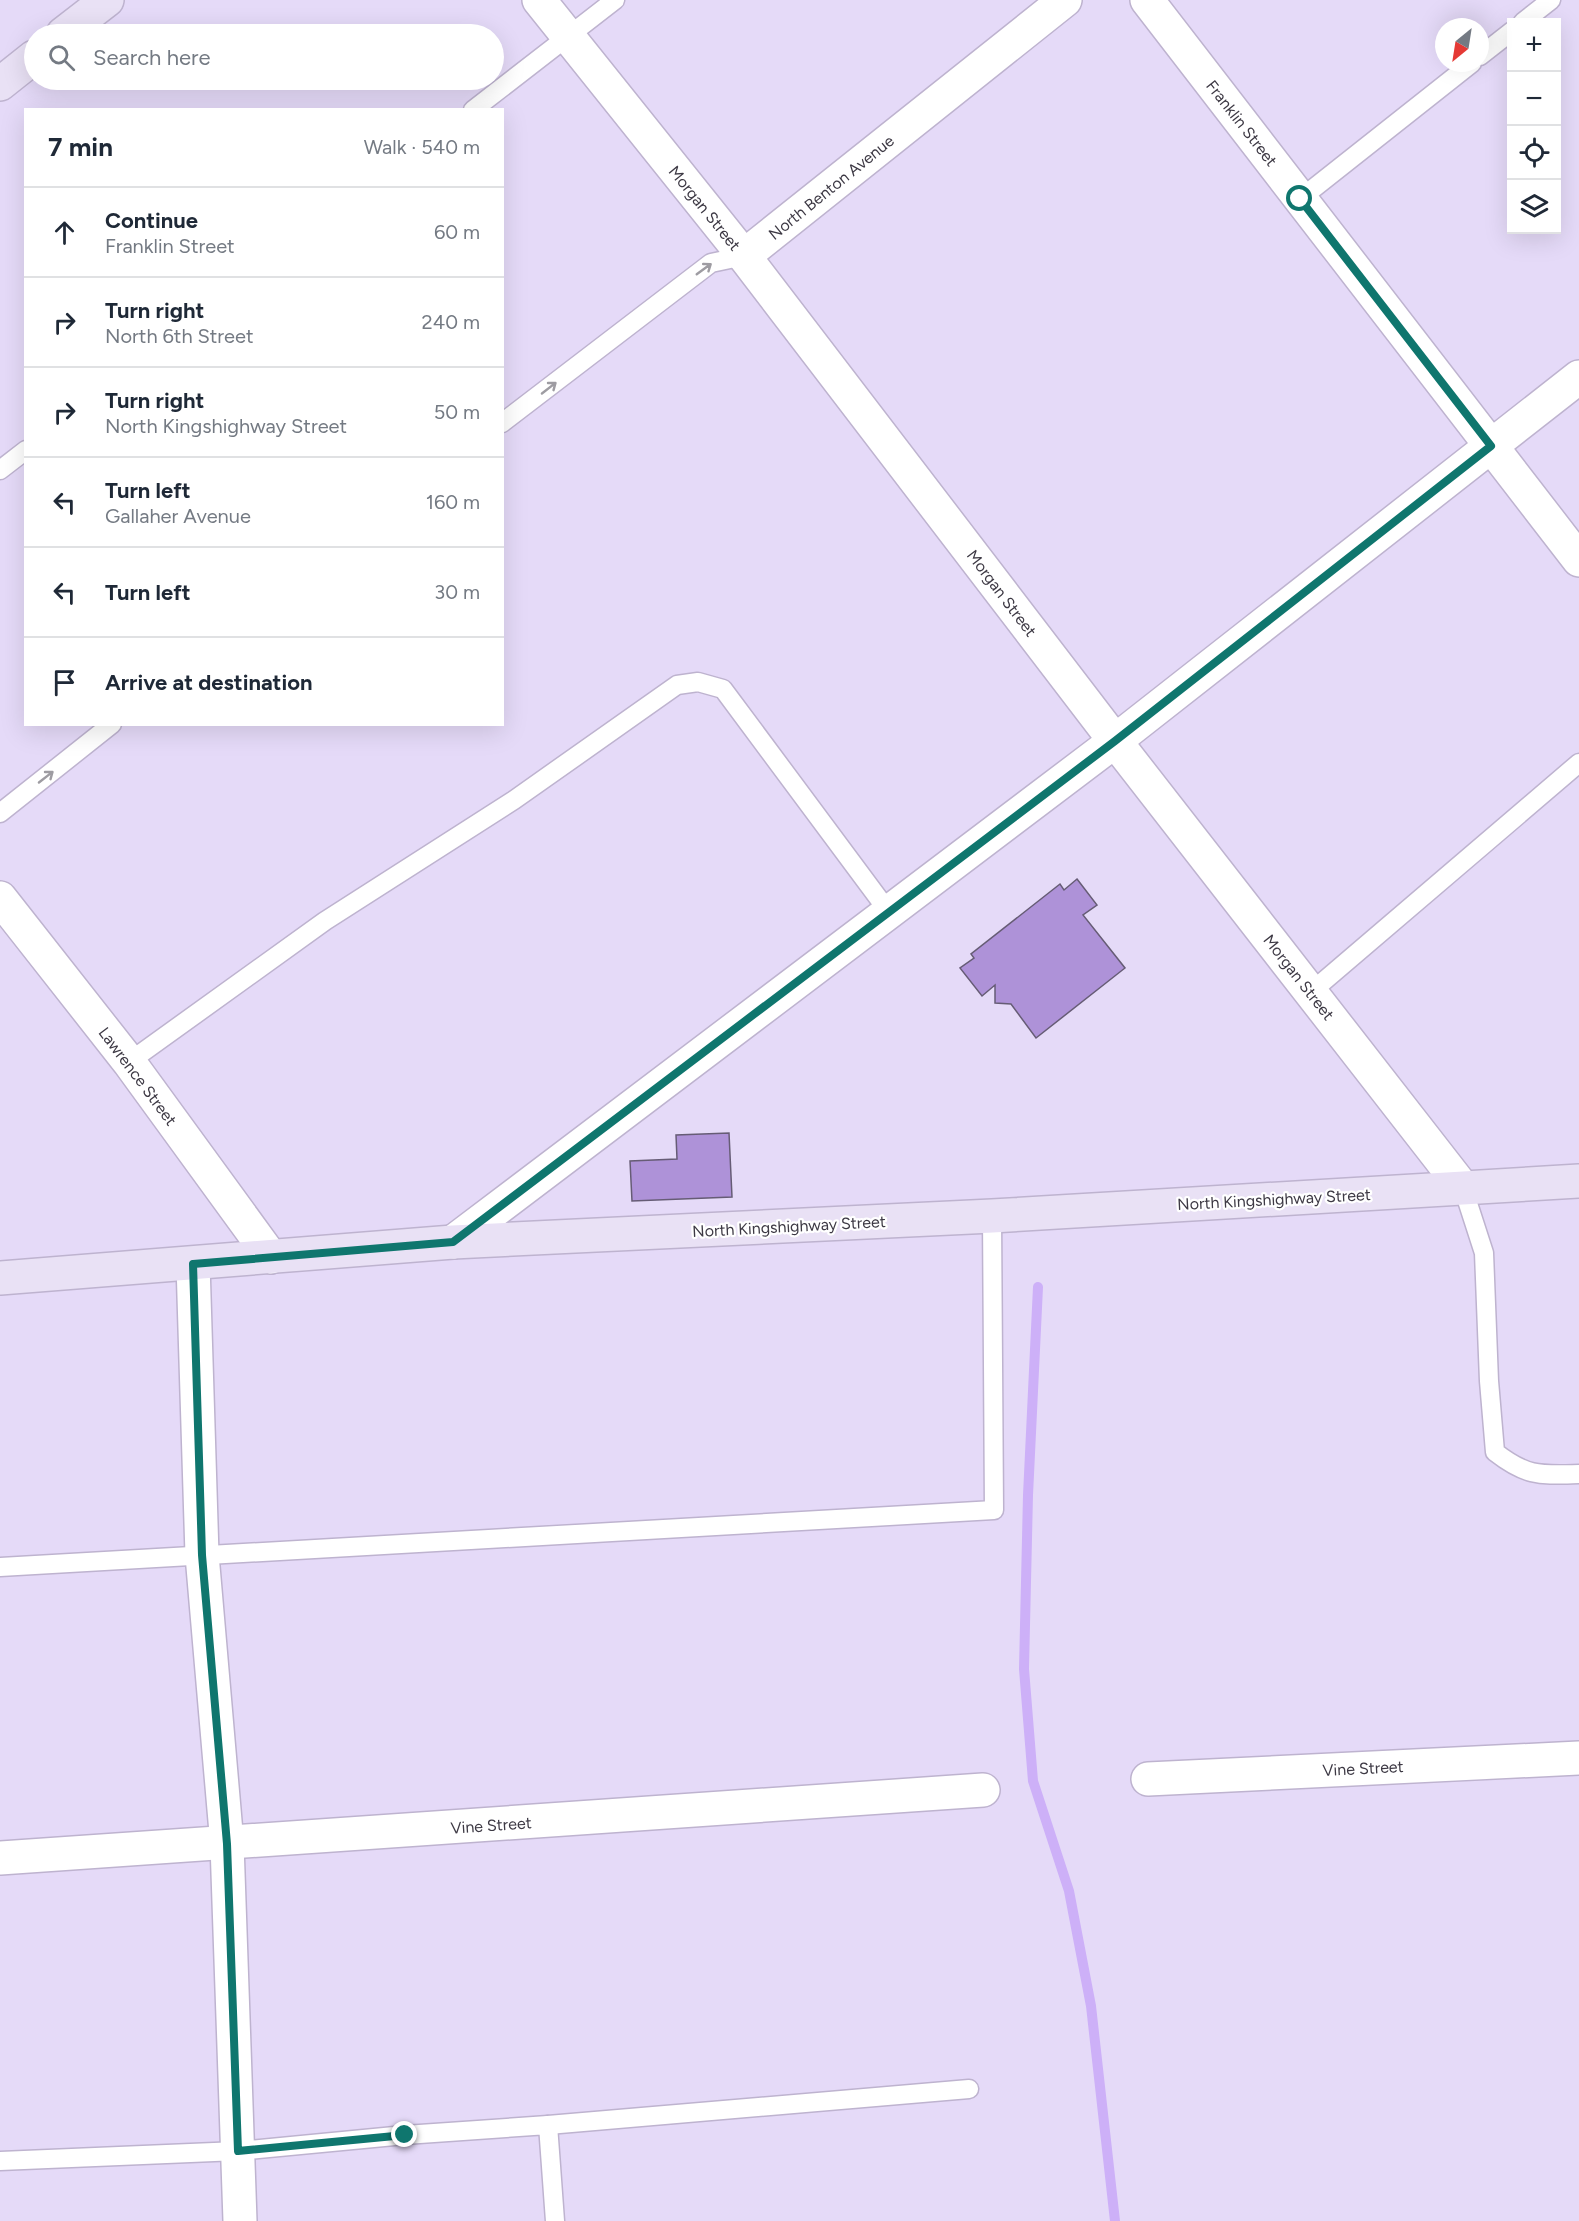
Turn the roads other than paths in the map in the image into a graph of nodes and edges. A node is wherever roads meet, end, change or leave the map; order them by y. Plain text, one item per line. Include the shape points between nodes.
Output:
1 (107, 0) edge
2 (538, 0) edge
3 (615, 0) edge
4 (1065, 0) edge
5 (1147, 0) edge
6 (1551, 0) edge
7 (1528, 18) edge
8 (76, 24) edge
9 (1507, 35) edge
10 (568, 38) junction
11 (1489, 49) edge
12 (24, 65) edge
13 (1461, 72) edge
14 (0, 84) edge
15 (504, 87) edge
16 (499, 90) edge
17 (476, 108) edge
18 (1300, 199) junction
19 (744, 256) junction
20 (1579, 377) edge
21 (504, 421) edge
22 (1491, 446) junction
23 (24, 452) edge
24 (0, 470) edge
25 (1579, 560) edge
26 (109, 726) edge
27 (1115, 741) junction
28 (1579, 763) edge
29 (0, 813) edge
30 (0, 898) edge
31 (888, 911) junction
32 (1311, 992) junction
33 (129, 1062) junction
34 (1573, 1177) edge
35 (1463, 1188) junction
36 (992, 1216) junction
37 (453, 1242) junction
38 (271, 1257) junction
39 (193, 1264) junction
40 (0, 1278) edge
41 (1579, 1474) edge
42 (202, 1555) junction
43 (0, 1567) edge
44 (1579, 1758) edge
45 (1148, 1779) dead end
46 (983, 1790) dead end
47 (227, 1844) junction
48 (0, 1858) edge
49 (969, 2089) dead end
50 (548, 2126) junction
51 (238, 2151) junction
52 (0, 2161) edge
53 (240, 2221) edge
54 (555, 2221) edge

1 - 8 main road
2 - 10 street, Morgan Street
3 - 10 lane
4 - 19 street, North Benton Avenue
5 - 18 street, Franklin Street
6 - 7 lane
9 - 11 lane
10 - 15 lane
10 - 19 street, Morgan Street
12 - 14 main road
13 - 18 lane
16 - 17 lane
18 - 22 street, Franklin Street
21 -> 19 lane, North Benton Avenue via 711,263
19 - 27 street, Morgan Street
20 - 22 street
22 - 25 street, Franklin Street
22 - 27 street
23 - 24 lane
29 -> 26 lane
27 - 31 street
27 - 32 street, Morgan Street
28 - 32 lane
30 - 33 street, Lawrence Street
31 - 33 lane via 723,689 698,682 677,685 514,800 325,921
31 - 37 street
32 - 35 street, Morgan Street
33 - 38 street, Lawrence Street
34 - 35 main road, North Kingshighway Street
35 - 36 main road, North Kingshighway Street
35 - 41 lane via 1484,1253 1495,1452 1509,1463 1538,1475
36 - 37 main road, North Kingshighway Street
36 - 42 lane via 994,1510
37 - 38 main road, North Kingshighway Street
38 - 39 main road, North Kingshighway Street
39 - 40 main road, North Kingshighway Street
39 - 42 street
42 - 43 lane
42 - 47 street
44 - 45 street, Vine Street
46 - 47 street, Vine Street
47 - 48 street, Vine Street
47 - 51 street
49 - 50 lane
50 - 51 lane
50 - 54 lane
51 - 52 lane
51 - 53 street

